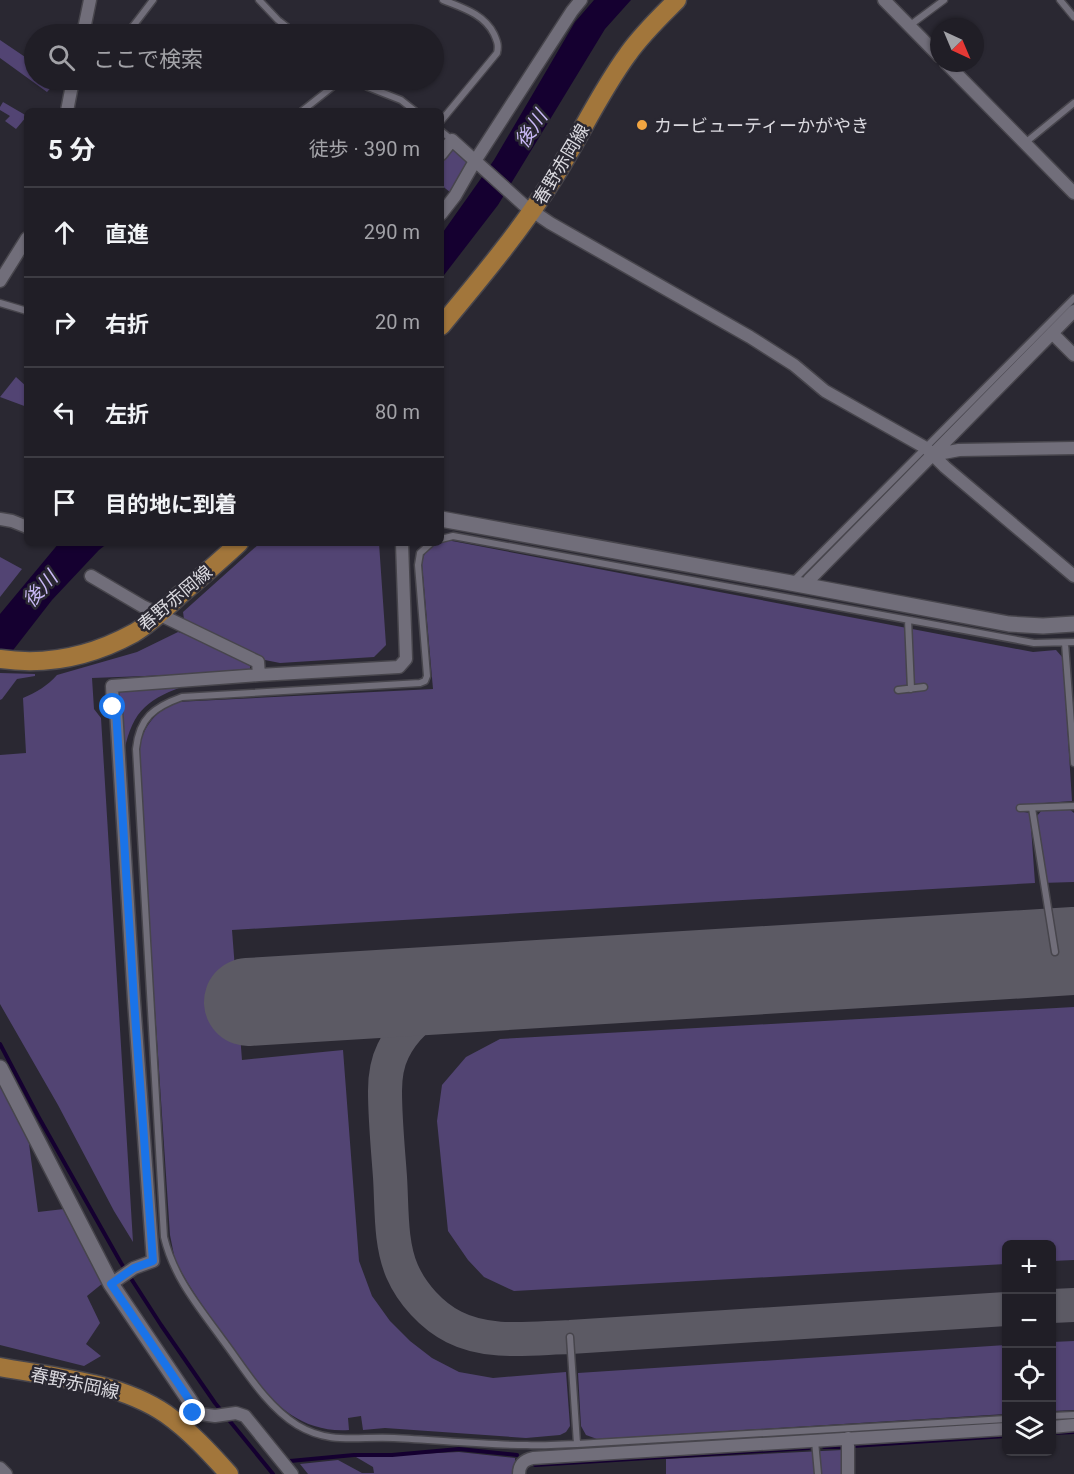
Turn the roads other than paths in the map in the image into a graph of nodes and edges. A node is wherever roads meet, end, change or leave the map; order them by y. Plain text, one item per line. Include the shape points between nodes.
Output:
1 (90, 0) edge
2 (153, 0) edge
3 (259, 0) edge
4 (443, 0) edge
5 (581, 0) edge
6 (678, 0) edge
7 (884, 0) edge
8 (944, 0) edge
9 (1060, 0) edge
10 (1074, 17) edge
11 (85, 24) edge
12 (135, 24) edge
13 (283, 24) edge
14 (909, 26) junction
15 (930, 47) edge
16 (955, 72) edge
17 (71, 90) edge
18 (328, 90) edge
19 (376, 90) edge
20 (1074, 103) edge
21 (68, 108) edge
22 (306, 108) edge
23 (411, 108) edge
24 (444, 117) edge
25 (444, 133) edge
26 (452, 140) junction
27 (1025, 143) junction
28 (444, 150) edge
29 (475, 161) junction
30 (1074, 193) edge
31 (444, 210) edge
32 (532, 211) junction
33 (24, 243) edge
34 (0, 281) edge
35 (1074, 298) edge
36 (0, 303) edge
37 (24, 310) edge
38 (1074, 311) edge
39 (444, 322) edge
40 (1052, 333) junction
41 (1074, 355) edge
42 (1074, 448) edge
43 (929, 451) junction
44 (0, 519) edge
45 (444, 520) edge
46 (24, 526) edge
47 (444, 538) edge
48 (236, 546) edge
49 (402, 546) edge
50 (428, 546) edge
51 (91, 576) dead end
52 (1074, 576) edge
53 (791, 583) junction
54 (809, 586) junction
55 (160, 614) junction
56 (908, 620) junction
57 (1074, 624) edge
58 (1074, 642) edge
59 (1065, 643) junction
60 (7, 660) edge
61 (259, 675) junction
62 (924, 687) dead end
63 (911, 689) junction
64 (898, 690) dead end
65 (1074, 763) edge
66 (1074, 806) edge
67 (1020, 808) dead end
68 (1032, 808) junction
69 (1055, 952) dead end
70 (0, 1068) edge
71 (115, 1281) junction
72 (570, 1336) dead end
73 (0, 1367) edge
74 (1074, 1414) edge
75 (1056, 1416) edge
76 (1002, 1419) edge
77 (188, 1420) junction
78 (1074, 1425) edge
79 (1056, 1426) edge
80 (1002, 1429) edge
81 (848, 1438) junction
82 (815, 1441) junction
83 (577, 1444) junction
84 (0, 1468) edge
85 (6, 1474) edge
86 (229, 1474) edge
87 (292, 1474) edge
88 (519, 1474) edge
89 (818, 1474) edge
90 (848, 1474) edge

1 - 11 street
2 - 12 lane
3 - 13 lane
4 - 24 lane via 478,15 491,28 498,46
5 - 29 street
6 - 32 main road, 春野赤岡線 via 628,53
7 - 14 street
8 - 14 lane
9 - 10 lane
14 - 15 street
16 - 27 street
17 - 21 street
18 - 22 lane
19 - 23 lane
20 - 27 lane
25 - 26 lane
26 - 28 street
26 - 29 street
27 - 30 street
29 - 31 street
29 - 32 street
32 - 39 main road, 春野赤岡線
32 - 43 street via 750,337 825,391
33 - 34 street
35 - 43 lane
36 - 37 lane
38 - 40 street
40 - 41 street
40 - 43 street
42 - 43 street
43 - 52 street
43 - 53 lane
43 - 54 street via 815,574
44 - 46 street
45 - 53 street
47 - 56 lane via 453,536
48 - 55 main road, 春野赤岡線
49 - 61 street via 406,659 399,667
50 - 83 lane via 420,553 418,565 425,681 182,697 154,710 139,732 136,749 164,1237 185,1289 261,1391 286,1418 309,1431 336,1439 390,1437
51 - 55 street
53 - 54 street
54 - 57 street via 1009,624
55 - 60 main road, 春野赤岡線 via 135,632 90,652 48,662
55 - 61 street via 258,662
56 - 59 lane via 1034,644
56 - 63 lane
58 - 59 lane
59 - 65 lane
61 - 71 street via 112,686 153,1261
62 - 63 lane
63 - 64 lane
66 - 68 lane
67 - 68 lane
68 - 69 lane
70 - 71 street
71 - 77 street via 192,1404
72 - 83 lane
73 - 77 main road, 春野赤岡線 via 91,1383
74 - 75 lane
76 - 83 lane
77 - 86 main road, 春野赤岡線 via 197,1440
77 - 87 street via 236,1413 245,1416
78 - 79 street
80 - 81 street
81 - 82 street
81 - 90 street
82 - 88 street via 533,1458 521,1464
82 - 89 lane
84 - 85 street

